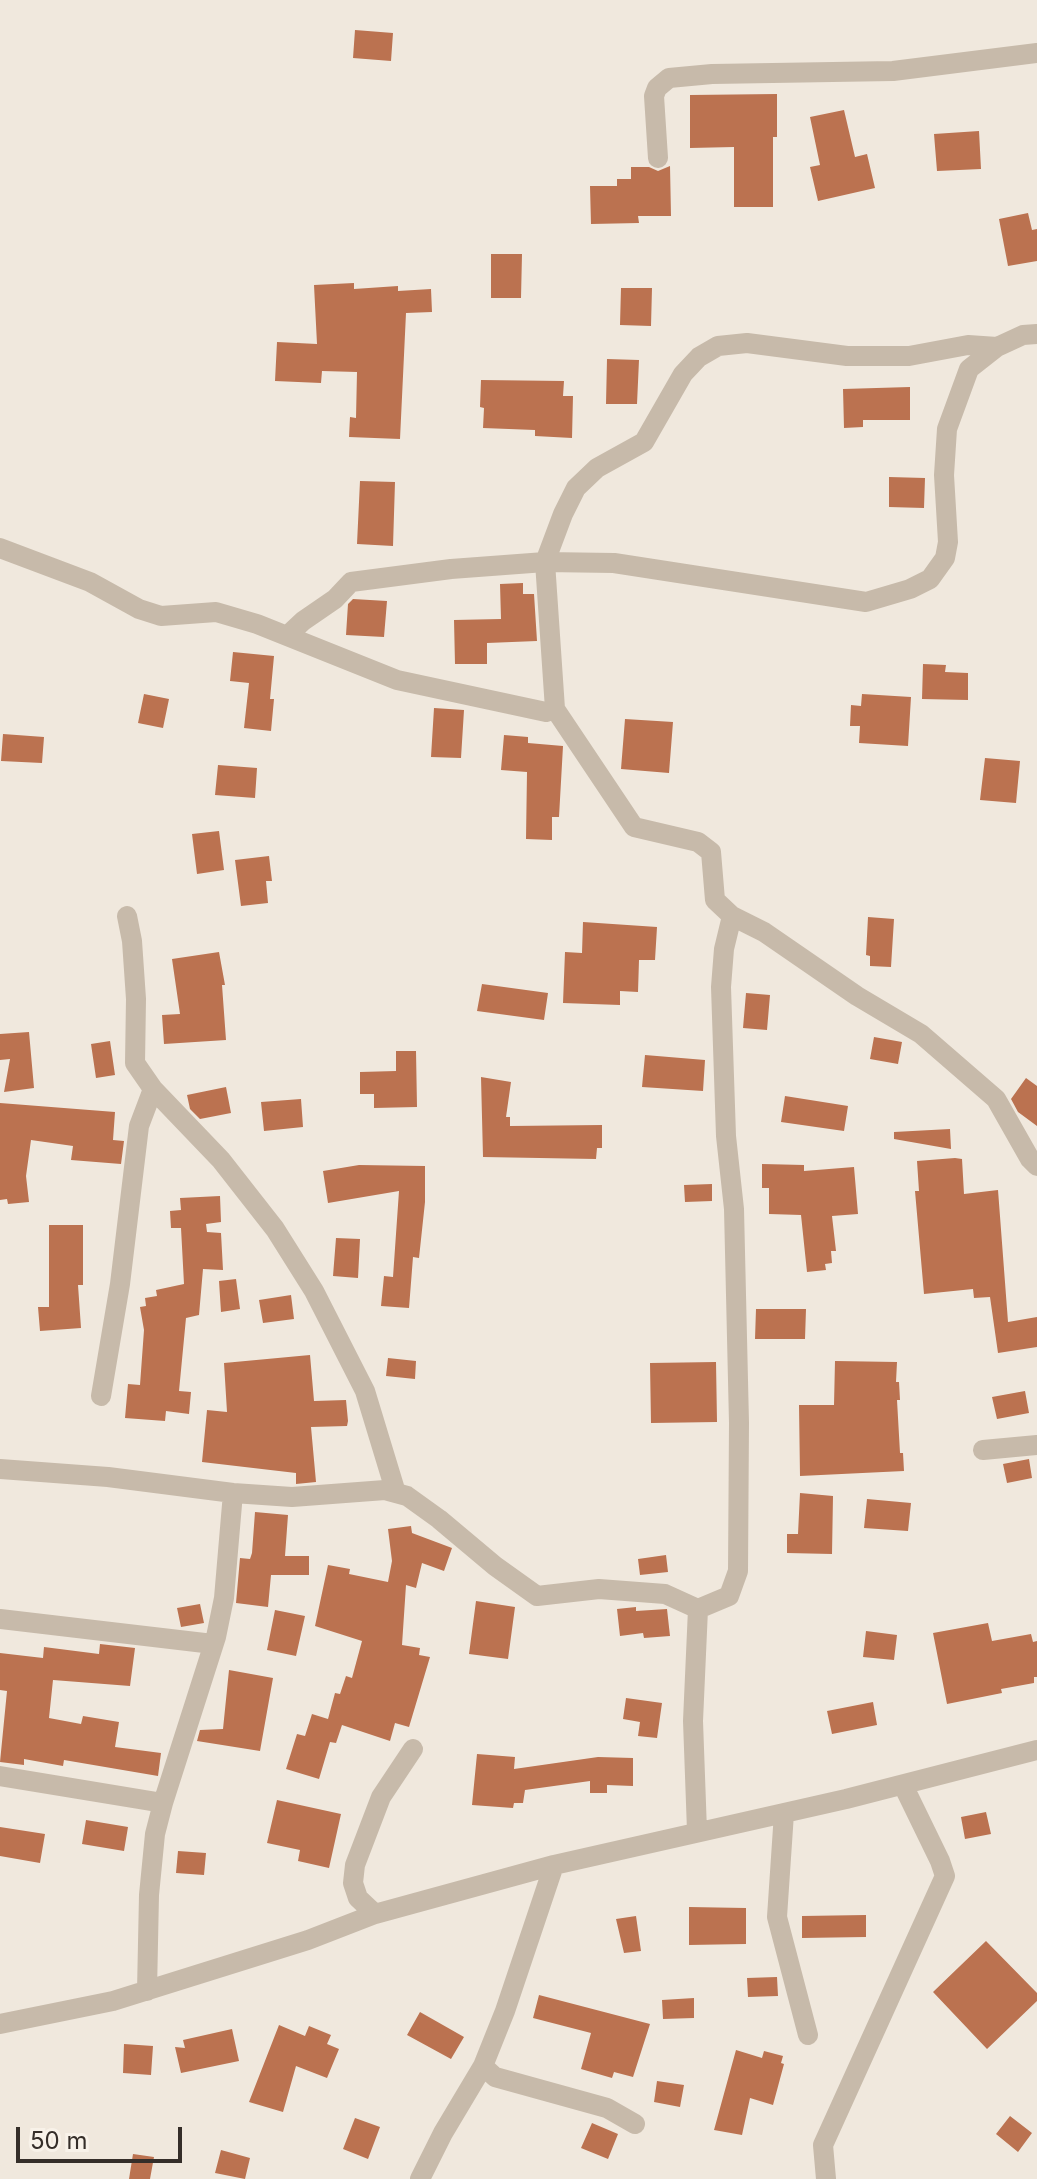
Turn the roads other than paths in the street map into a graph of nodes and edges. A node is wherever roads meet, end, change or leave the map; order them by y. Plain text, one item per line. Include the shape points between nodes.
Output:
1 (1037, 53) edge
2 (658, 158) dead end
3 (1037, 334) edge
4 (997, 347) junction
5 (0, 548) edge
6 (545, 562) junction
7 (287, 636) junction
8 (555, 709) junction
9 (127, 916) dead end
10 (732, 916) junction
11 (153, 1089) junction
12 (1037, 1166) edge
13 (101, 1396) dead end
14 (1037, 1445) edge
15 (983, 1450) dead end
16 (0, 1469) edge
17 (233, 1493) junction
18 (396, 1493) junction
19 (698, 1609) junction
20 (0, 1619) edge
21 (213, 1644) junction
22 (413, 1749) dead end
23 (1037, 1750) edge
24 (0, 1776) edge
25 (903, 1785) junction
26 (163, 1803) junction
27 (784, 1813) junction
28 (697, 1831) junction
29 (554, 1865) junction
30 (375, 1914) junction
31 (147, 1991) junction
32 (0, 2024) edge
33 (808, 2035) dead end
34 (483, 2066) junction
35 (635, 2124) dead end
36 (420, 2179) edge
37 (826, 2179) edge

1 - 2 street via 893,71 669,78 654,96
3 - 4 street
4 - 6 street via 847,356 747,343 718,346 683,374 644,442 597,468 576,488
4 - 6 street via 969,369 947,429 945,558 930,579 910,589 866,602 614,563
5 - 7 street via 161,616 216,612
6 - 7 street via 351,582
6 - 8 street
7 - 8 street via 397,680 546,712
8 - 10 street via 634,827 698,842 711,852 715,900
9 - 11 street via 136,999 135,1063
10 - 12 street via 921,1034 996,1099
10 - 19 street via 721,987 734,1209 738,1571 729,1596
11 - 13 street via 139,1126
11 - 18 street via 248,1194 314,1291 365,1391
14 - 15 street
16 - 17 street
17 - 18 street
17 - 21 street via 224,1598
18 - 19 street via 439,1519 537,1596 599,1589 665,1594
19 - 28 street via 693,1721
20 - 21 street
21 - 26 street
22 - 30 street via 381,1797 355,1865 358,1898
23 - 25 street
24 - 26 street
25 - 27 street
25 - 37 street via 945,1876 823,2145
26 - 31 street via 149,1895
27 - 28 street
27 - 33 street via 777,1917
28 - 29 street
29 - 30 street
29 - 34 street
30 - 31 street
31 - 32 street
34 - 35 street via 495,2077 607,2108
34 - 36 street

